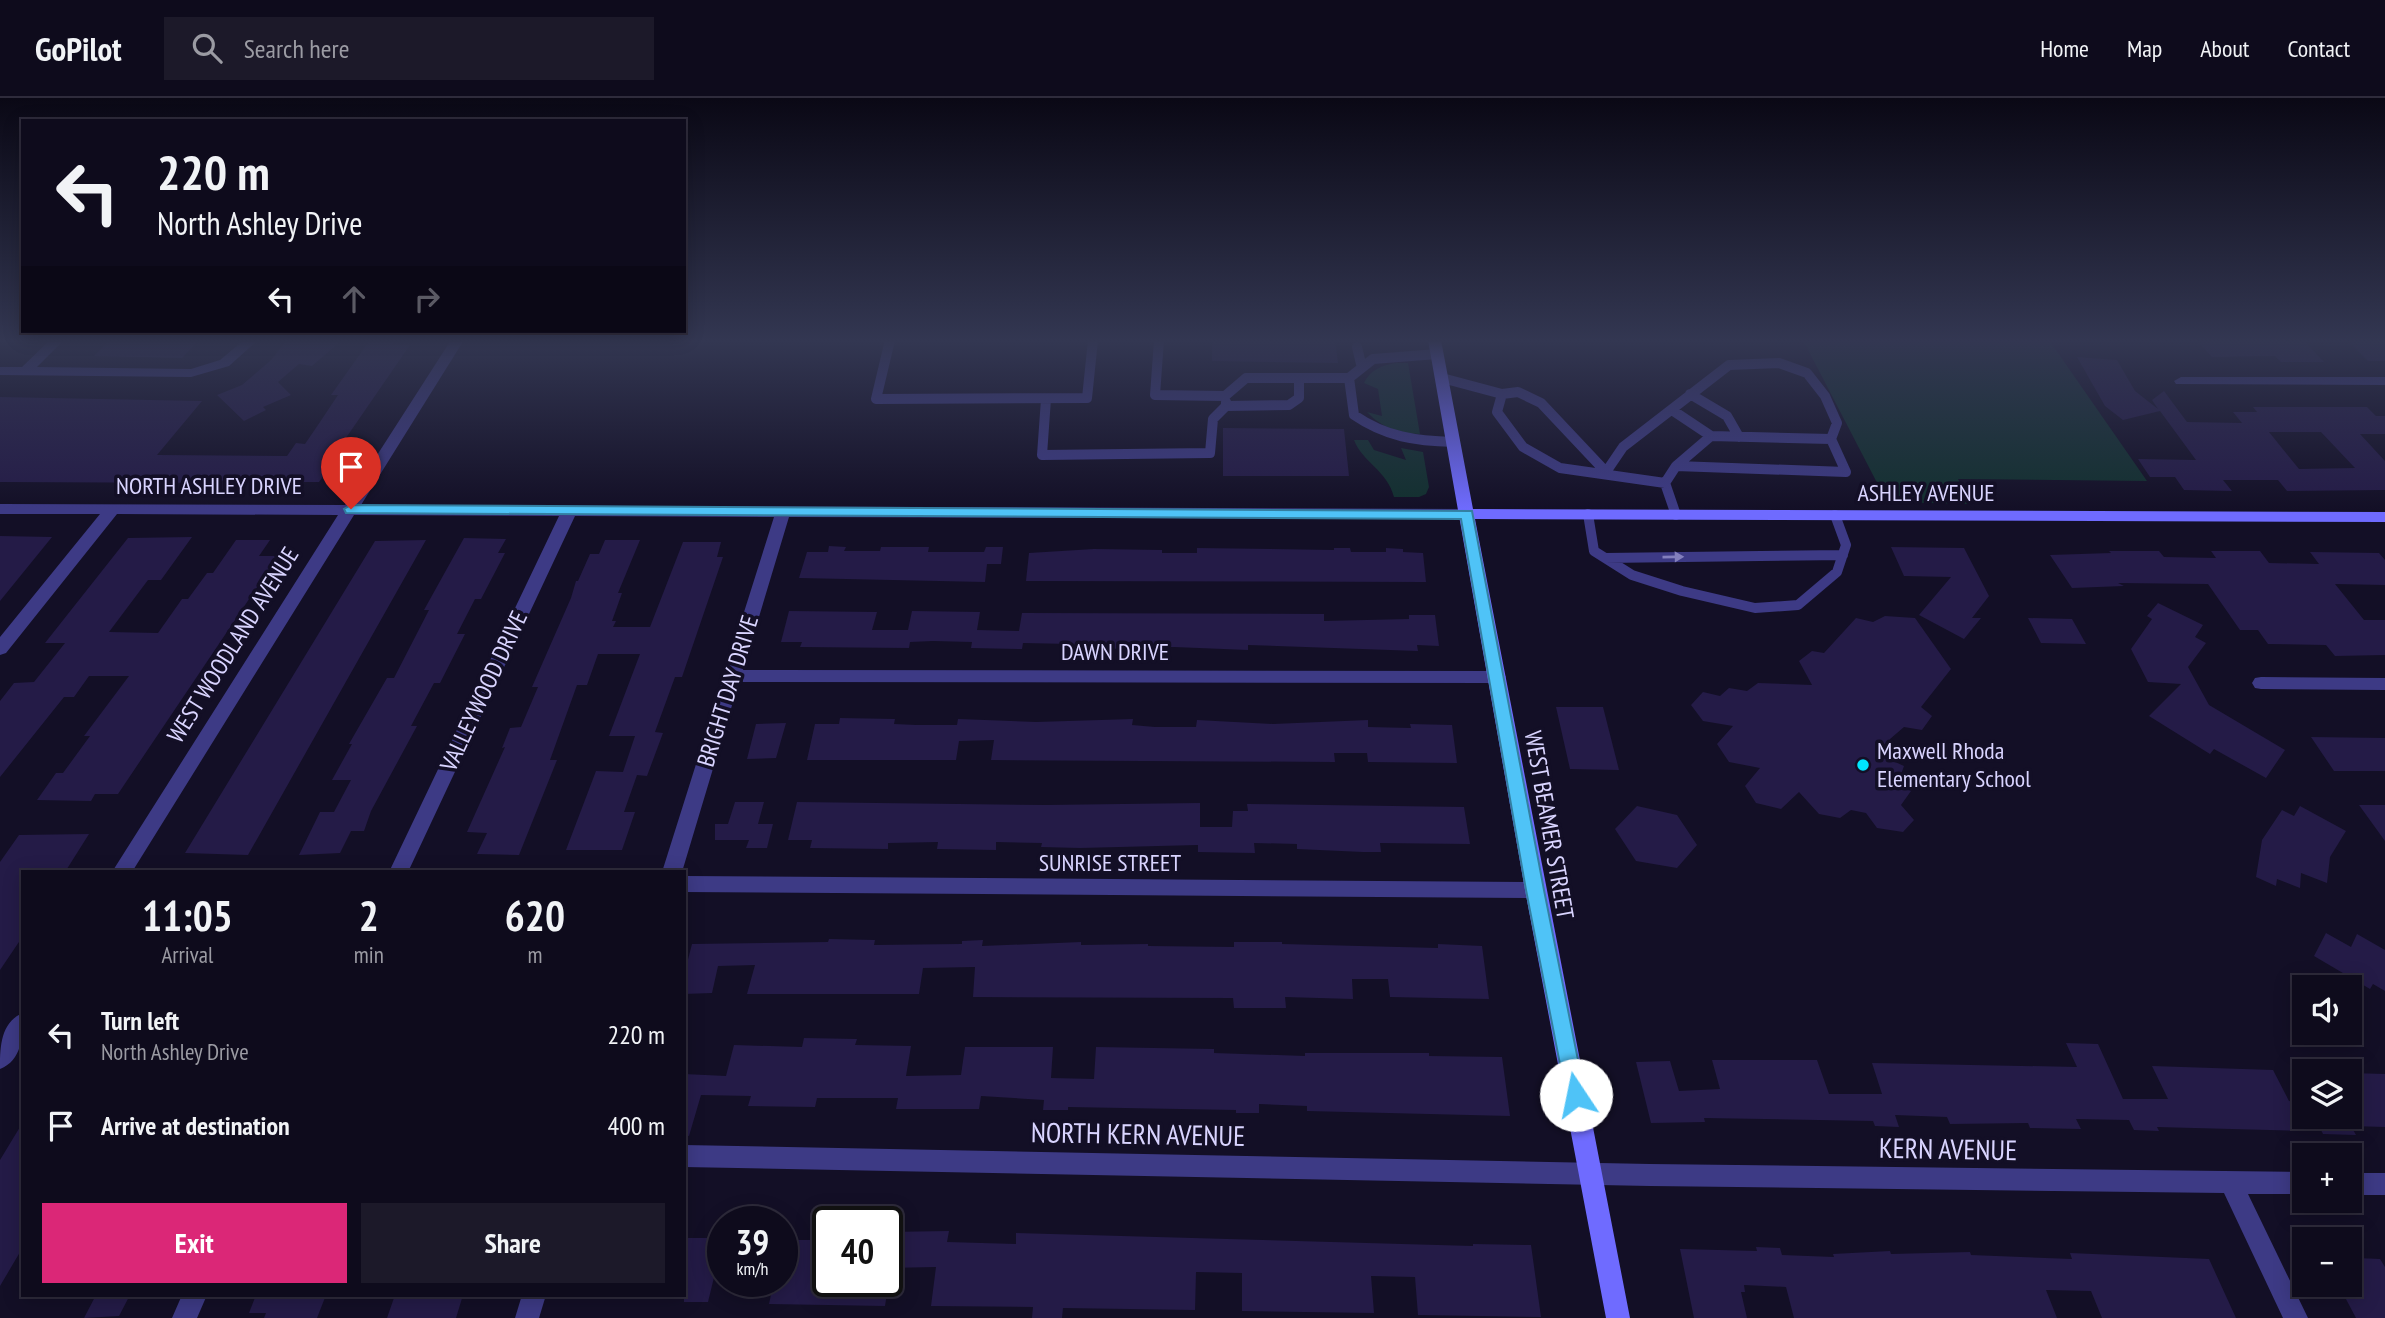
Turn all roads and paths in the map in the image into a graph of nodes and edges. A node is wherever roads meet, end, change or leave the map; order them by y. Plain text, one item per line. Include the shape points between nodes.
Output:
1 (421, 397) edge
2 (876, 397) edge
3 (1087, 397) edge
4 (1178, 397) edge
5 (1230, 397) edge
6 (1299, 397) edge
7 (1352, 397) edge
8 (1446, 397) edge
9 (1501, 397) edge
10 (1528, 397) edge
11 (1687, 397) edge
12 (1695, 397) edge
13 (1825, 397) edge
14 (1046, 399) junction
15 (1226, 401) junction
16 (1672, 410) junction
17 (1711, 436) junction
18 (1739, 437) junction
19 (1830, 439) junction
20 (1454, 442) junction
21 (1676, 466) junction
22 (1606, 472) junction
23 (1665, 482) junction
24 (0, 509) edge
25 (113, 509) junction
26 (351, 509) junction
27 (570, 510) junction
28 (783, 511) junction
29 (1468, 514) junction
30 (1587, 514) junction
31 (1676, 515) junction
32 (1835, 515) junction
33 (2385, 517) edge
34 (1843, 555) junction
35 (1605, 558) junction
36 (0, 649) edge
37 (733, 676) junction
38 (1497, 677) junction
39 (2261, 683) dead end
40 (2385, 684) edge
41 (122, 870) edge
42 (399, 870) edge
43 (673, 870) edge
44 (686, 884) edge
45 (1535, 890) junction
46 (21, 1026) edge
47 (0, 1059) edge
48 (686, 1156) edge
49 (1591, 1172) junction
50 (2230, 1182) junction
51 (2292, 1183) edge
52 (2362, 1184) edge
53 (2385, 1184) edge
54 (194, 1297) edge
55 (533, 1297) edge
56 (184, 1318) edge
57 (527, 1318) edge
58 (1618, 1318) edge
59 (2296, 1318) edge

1 - 26 street, WEST WOODLAND AVENUE
2 - 14 lane
3 - 14 lane
4 - 15 lane
5 - 15 lane
6 - 15 lane via 1289,405
7 - 20 lane via 1354,415 1373,429 1398,439
8 - 20 street, WEST BEAMER STREET
9 - 22 lane via 1497,412 1523,447 1560,468
10 - 22 lane via 1541,403
11 - 16 lane
12 - 18 lane via 1727,416
13 - 19 lane via 1837,424
14 - 15 lane via 1042,455 1210,453 1213,419
16 - 17 lane
16 - 22 lane via 1623,447
17 - 18 lane
17 - 21 lane
18 - 19 lane
19 - 21 lane via 1846,472
20 - 29 street, WEST BEAMER STREET
21 - 23 lane
22 - 23 lane
23 - 31 lane
24 - 25 street, NORTH ASHLEY DRIVE
25 - 26 street, NORTH ASHLEY DRIVE
25 - 36 street
26 - 27 street, NORTH ASHLEY DRIVE
26 - 41 street, WEST WOODLAND AVENUE
27 - 28 street, NORTH ASHLEY DRIVE
27 - 42 street, VALLEYWOOD DRIVE
28 - 29 street, NORTH ASHLEY DRIVE
28 - 37 street, BRIGHT DAY DRIVE
29 - 30 street, ASHLEY AVENUE
29 - 38 street, WEST BEAMER STREET
30 - 31 street, ASHLEY AVENUE
30 - 35 lane via 1594,551
31 - 32 street, ASHLEY AVENUE
32 - 33 street, ASHLEY AVENUE
32 - 34 lane via 1846,545
35 -> 34 lane
34 - 35 lane via 1837,572 1798,605 1755,608 1632,575
37 - 38 street, DAWN DRIVE
37 - 43 street, BRIGHT DAY DRIVE
38 - 45 street, WEST BEAMER STREET
39 - 40 street
44 - 45 street, SUNRISE STREET
45 - 49 street, WEST BEAMER STREET
46 - 47 street
48 - 49 street, NORTH KERN AVENUE
49 - 50 street, KERN AVENUE
49 - 58 street, WEST BEAMER STREET
50 - 51 street, KERN AVENUE
50 - 59 street
52 - 53 street
54 - 56 street
55 - 57 street

